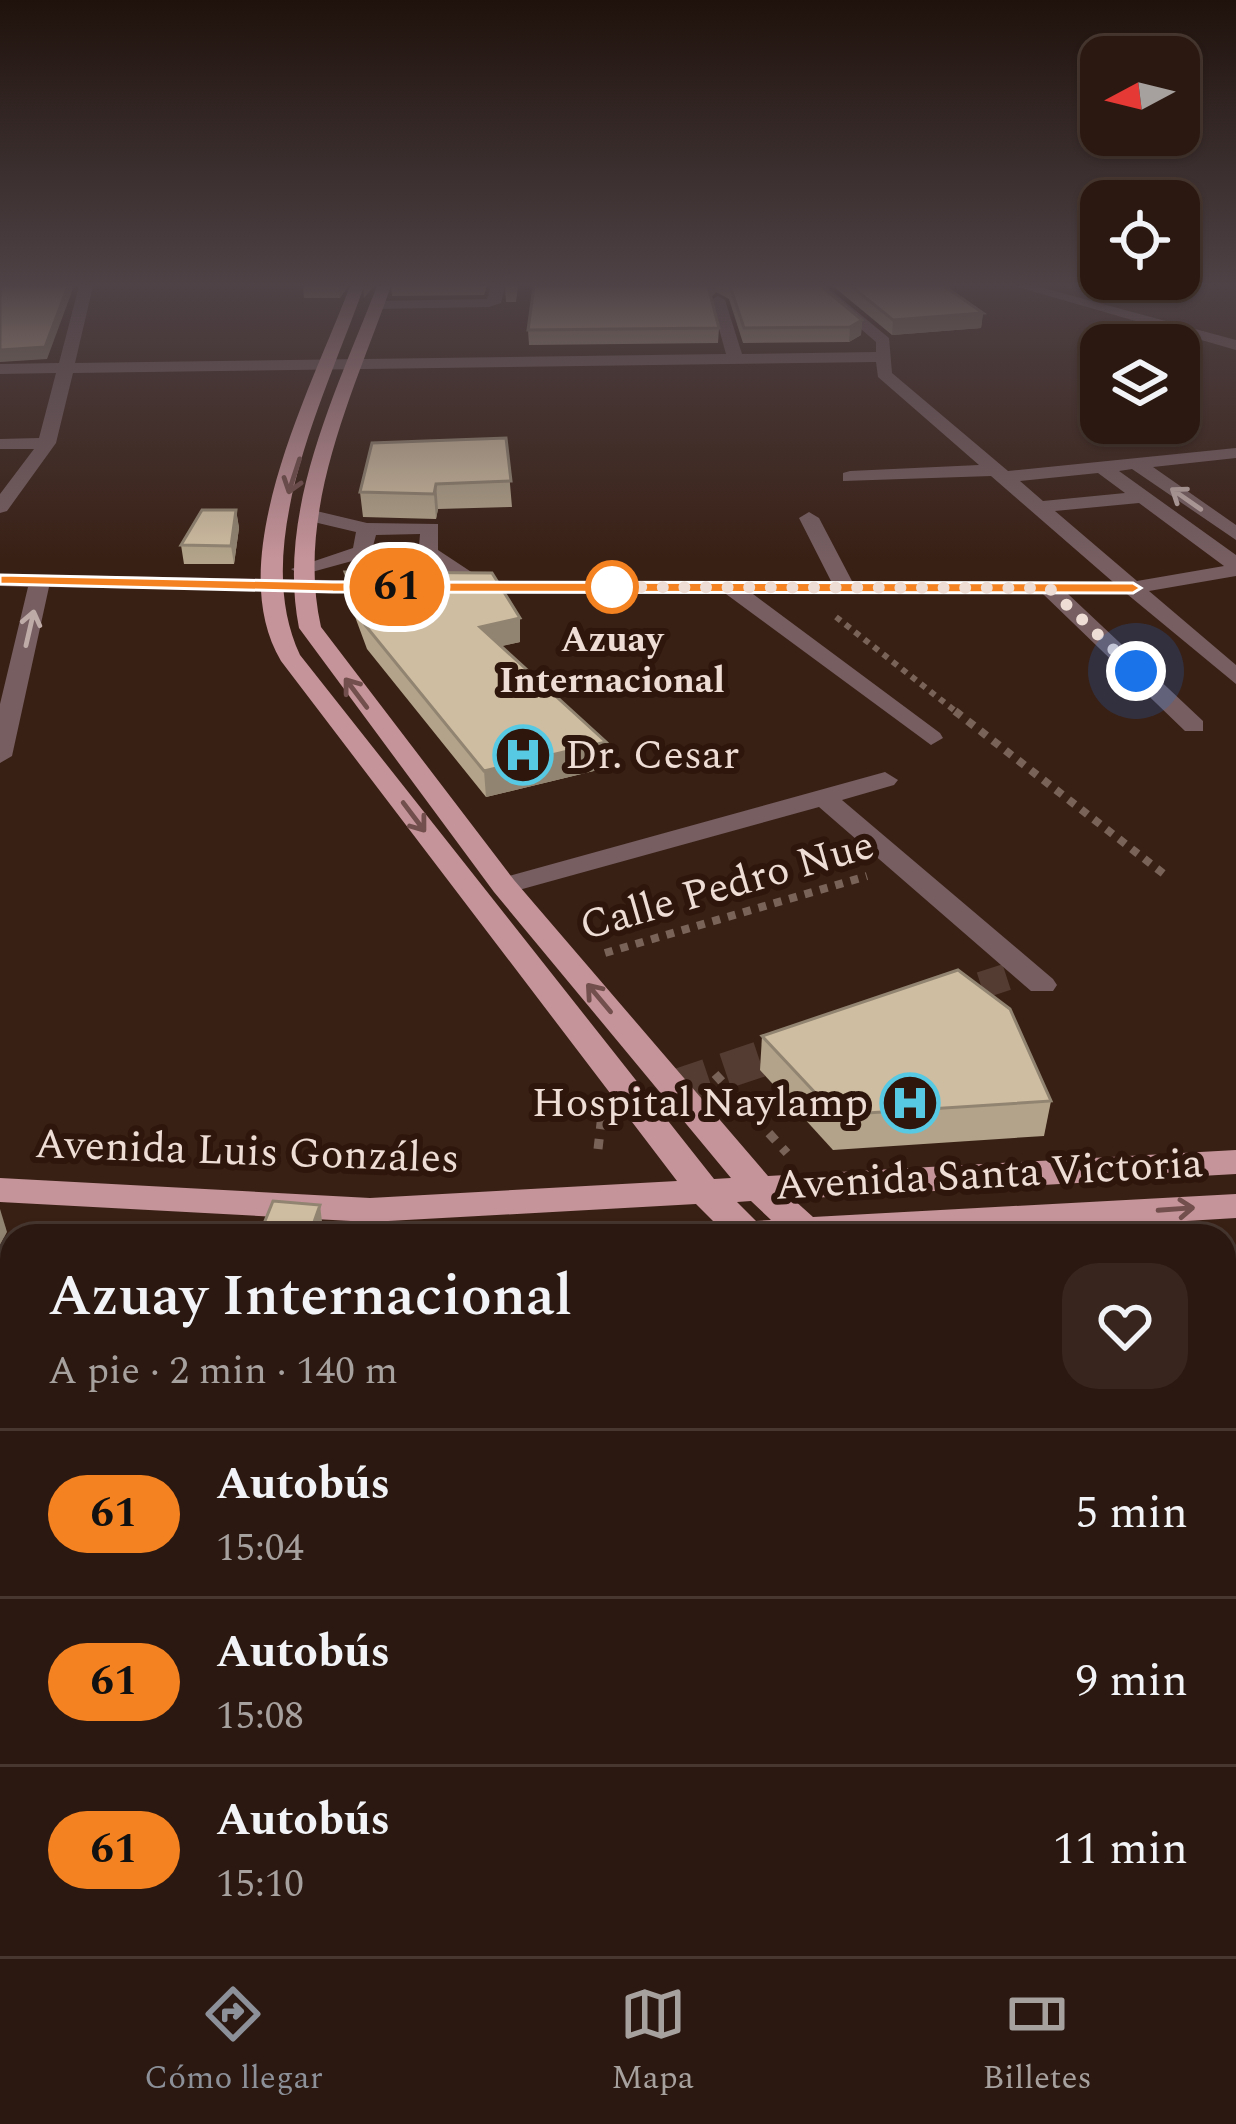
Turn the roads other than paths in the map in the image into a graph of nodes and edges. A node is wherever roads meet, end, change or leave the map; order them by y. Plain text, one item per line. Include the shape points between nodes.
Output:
1 (63, 377) edge
2 (338, 377) edge
3 (340, 377) edge
4 (888, 377) edge
5 (46, 443) junction
6 (0, 444) edge
7 (1236, 453) edge
8 (1136, 464) junction
9 (1103, 468) junction
10 (1001, 473) junction
11 (850, 477) dead end
12 (1142, 496) junction
13 (0, 507) edge
14 (1041, 507) junction
15 (308, 515) junction
16 (809, 518) dead end
17 (1232, 528) edge
18 (367, 529) junction
19 (428, 551) junction
20 (371, 552) junction
21 (1236, 568) edge
22 (300, 578) junction
23 (0, 580) edge
24 (40, 582) junction
25 (269, 585) junction
26 (333, 587) junction
27 (480, 587) junction
28 (730, 587) junction
29 (844, 587) junction
30 (1049, 588) junction
31 (1133, 588) junction
32 (1236, 677) edge
33 (1194, 726) dead end
34 (931, 738) dead end
35 (0, 756) edge
36 (885, 780) dead end
37 (823, 797) junction
38 (504, 886) junction
39 (1042, 986) dead end
40 (1236, 1162) edge
41 (0, 1190) edge
42 (760, 1190) junction
43 (706, 1193) junction
44 (1236, 1206) edge
45 (366, 1223) edge
46 (738, 1224) edge
47 (799, 1224) edge
48 (962, 1224) edge

1 - 5 street
2 -> 25 main road via 282,512
3 - 15 main road
4 - 10 street
5 - 6 street
5 - 13 street
7 - 8 street
8 - 9 street
17 -> 8 street
9 - 10 street
9 - 12 street
10 - 11 street
10 - 14 street
12 - 14 street
12 - 21 street
14 - 31 street
15 - 18 street
15 - 22 main road
16 - 29 street
18 - 19 street via 431,529
18 - 20 street
19 - 20 street
19 - 27 street
20 - 22 street
20 - 26 street
21 - 31 street
22 - 25 street
22 - 26 street
38 -> 22 main road via 322,650
23 - 24 street
24 - 25 street
35 -> 24 street
25 -> 43 main road via 290,656
26 - 27 street
27 - 28 street
28 - 29 street
28 - 34 street
29 - 30 street
30 - 31 street
30 - 33 street
31 - 32 street
36 - 37 street
37 - 38 street
37 - 39 street
42 -> 38 main road
40 - 42 main road, Avenida Santa Victoria
41 - 45 main road, Avenida Luis Gonzáles
42 - 43 main road, Avenida Santa Victoria
42 - 47 main road
43 - 45 main road, Avenida Luis Gonzáles
43 - 46 main road
48 -> 44 main road, Avenida Santa Victoria

